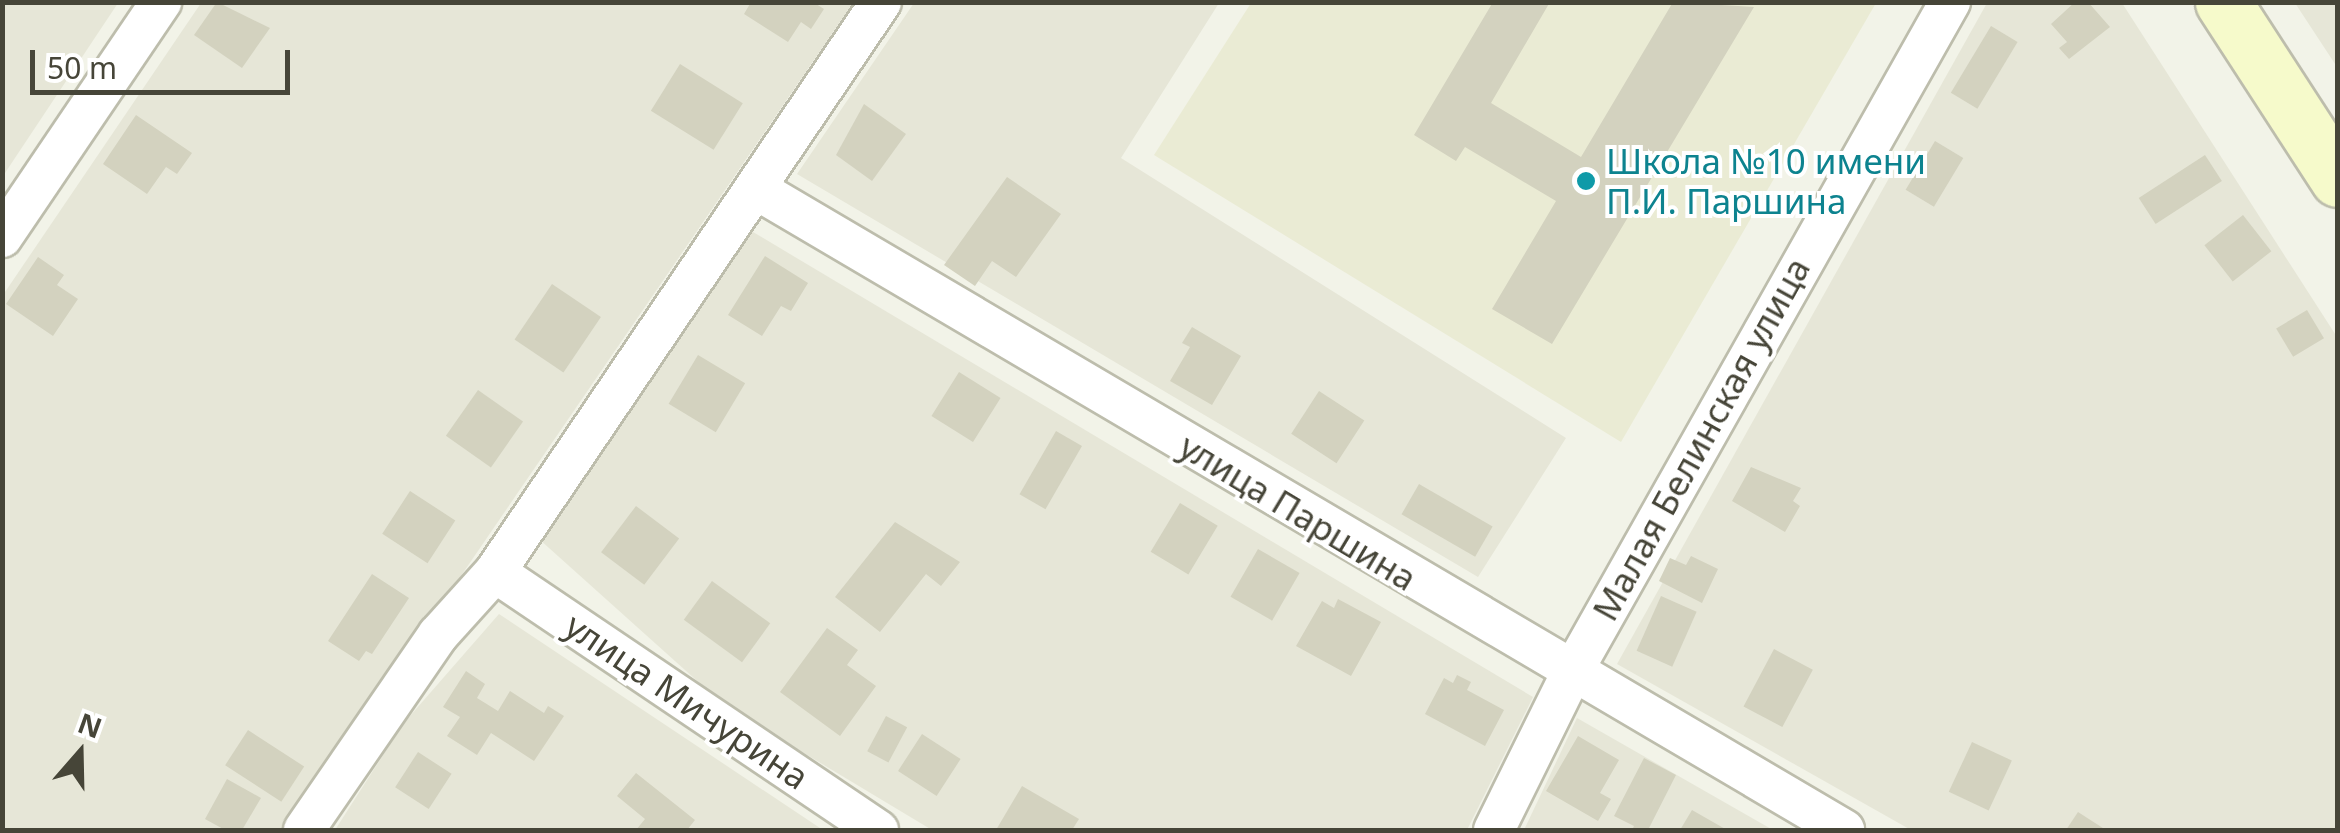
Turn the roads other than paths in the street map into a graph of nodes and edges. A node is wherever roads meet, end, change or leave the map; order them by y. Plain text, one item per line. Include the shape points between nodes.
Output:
1 (161, 2) edge
2 (881, 2) edge
3 (1950, 2) edge
4 (2223, 2) edge
5 (2338, 179) edge
6 (756, 189) junction
7 (2, 237) edge
8 (496, 572) junction
9 (1570, 674) junction
10 (304, 830) edge
11 (878, 830) edge
12 (1494, 830) edge
13 (1844, 830) edge

1 - 7 street
2 - 6 street
3 - 9 street, Малая Белинская улица
4 - 5 main road
6 - 8 street
6 - 9 street, улица Паршина
8 - 10 street via 438,635
8 - 11 street, улица Мичурина
9 - 12 street, Малая Белинская улица
9 - 13 street, улица Паршина

